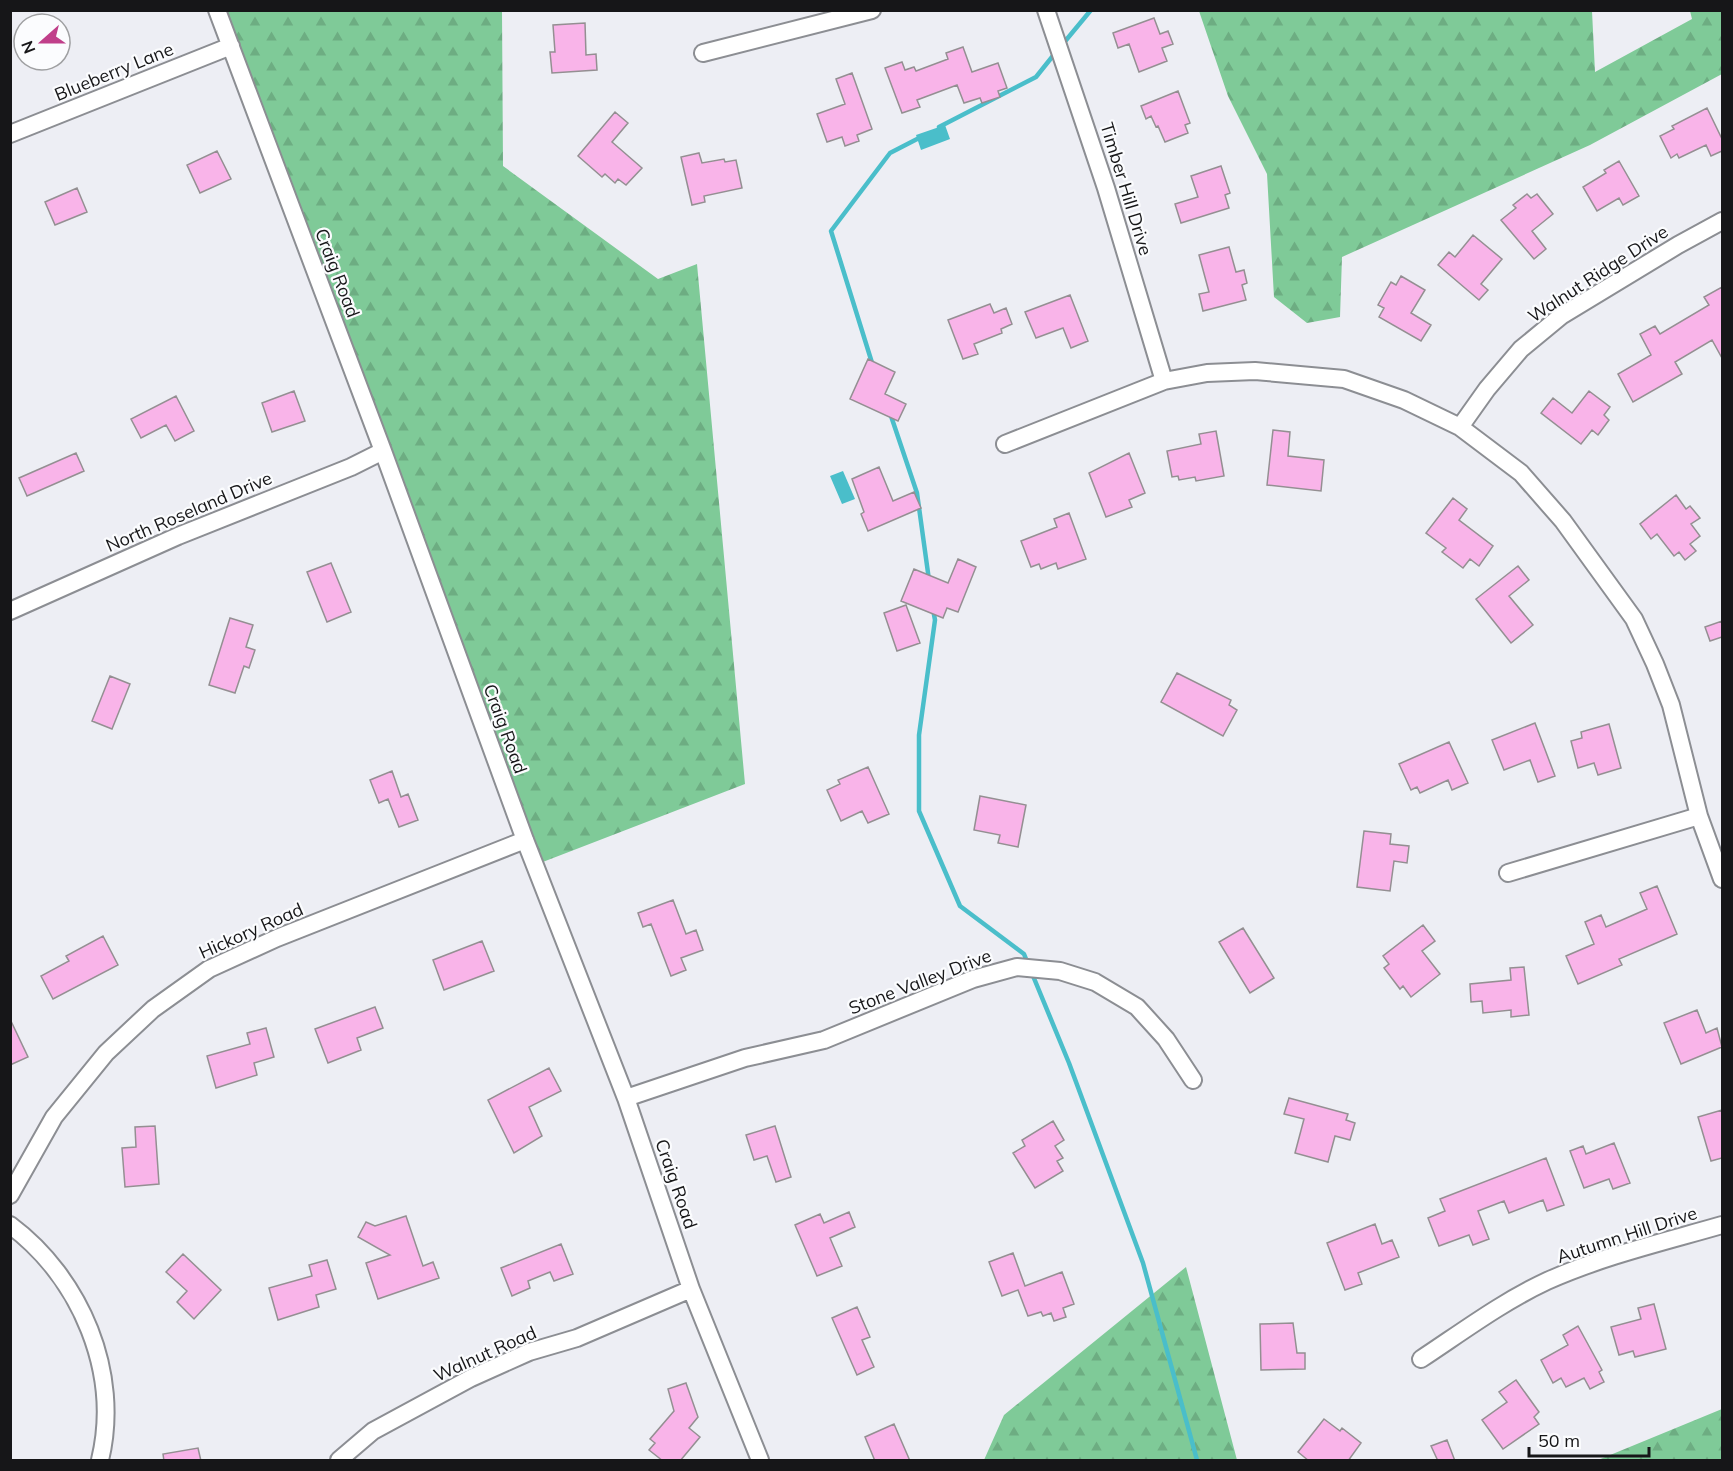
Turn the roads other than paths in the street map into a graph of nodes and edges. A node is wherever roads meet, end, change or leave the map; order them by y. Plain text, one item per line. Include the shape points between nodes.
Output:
1 (218, 10) edge
2 (872, 10) edge
3 (1046, 10) edge
4 (231, 46) junction
5 (703, 53) dead end
6 (10, 134) edge
7 (1722, 221) edge
8 (1164, 381) junction
9 (1460, 427) junction
10 (1005, 444) dead end
11 (384, 452) junction
12 (10, 611) edge
13 (1700, 816) junction
14 (525, 840) junction
15 (1508, 873) dead end
16 (1722, 879) edge
17 (1193, 1080) dead end
18 (626, 1098) junction
19 (10, 1195) edge
20 (10, 1225) edge
21 (1722, 1225) edge
22 (691, 1289) junction
23 (1421, 1359) dead end
24 (760, 1460) edge
25 (100, 1461) edge
26 (339, 1461) edge

1 - 4 street, Craig Road
2 - 5 street
3 - 8 street, Timber Hill Drive via 1106,188
4 - 6 street, Blueberry Lane
4 - 11 street, Craig Road
7 - 9 street, Walnut Ridge Drive via 1561,316 1521,349 1486,388
8 - 9 street via 1207,373 1254,371 1322,375 1404,400
8 - 10 street
9 - 13 street via 1521,473 1563,521 1634,619 1671,705
11 - 12 street, North Roseland Drive via 178,536
11 - 14 street, Craig Road
13 - 15 street
13 - 16 street
14 - 18 street, Craig Road
14 - 19 street, Hickory Road via 209,969 153,1009 106,1053 54,1117
17 - 18 street, Stone Valley Drive via 1166,1039 1137,1007 1095,982 1060,971 1017,967 973,979 824,1040 745,1058
18 - 22 street, Craig Road
20 - 25 street via 27,1237 74,1294 95,1344 106,1395
21 - 23 street, Autumn Hill Drive via 1592,1262 1546,1282 1498,1307
22 - 24 street, Craig Road
22 - 26 street, Walnut Road via 471,1378 373,1431

